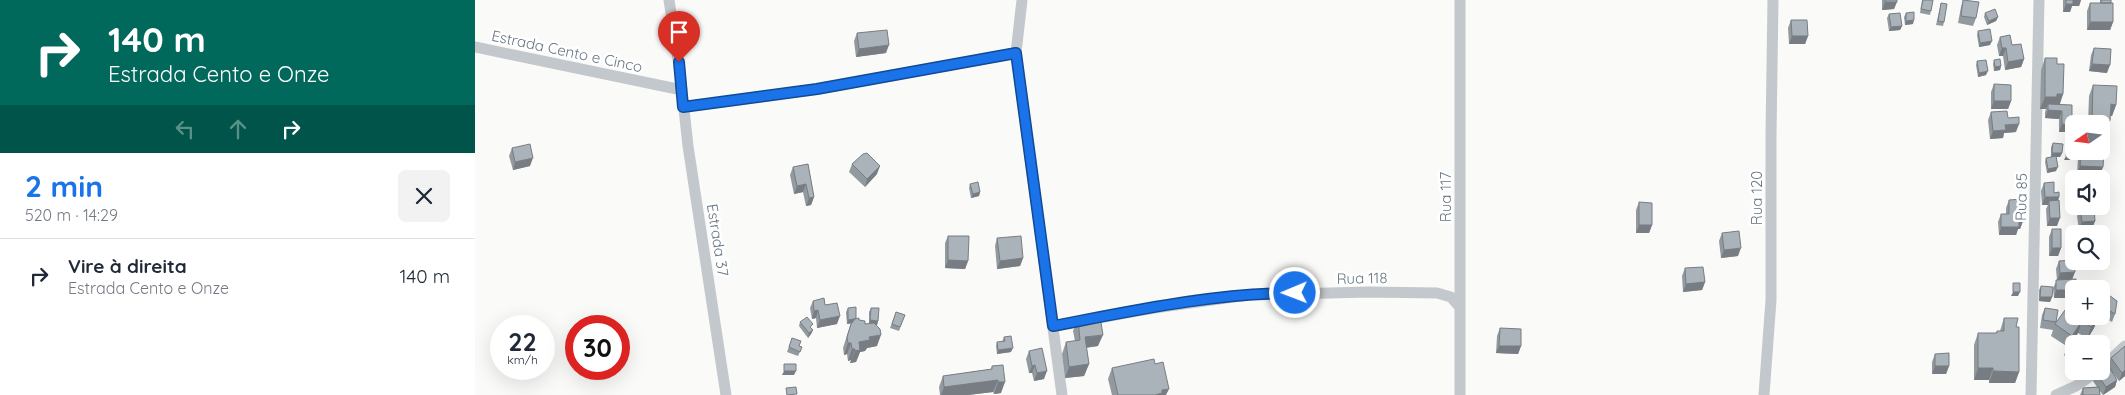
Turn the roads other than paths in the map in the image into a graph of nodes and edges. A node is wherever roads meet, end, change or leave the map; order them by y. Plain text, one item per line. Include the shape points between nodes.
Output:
1 (669, 0) edge
2 (1022, 0) edge
3 (1460, 0) edge
4 (1773, 0) edge
5 (2039, 0) edge
6 (475, 47) edge
7 (1016, 53) junction
8 (682, 90) junction
9 (683, 107) junction
10 (1459, 306) junction
11 (1053, 326) junction
12 (2125, 346) edge
13 (2110, 360) edge
14 (2085, 380) edge
15 (726, 395) edge
16 (1062, 395) edge
17 (1460, 395) edge
18 (1764, 395) edge
19 (2031, 395) edge
20 (2056, 395) edge

1 - 8 street, Estrada 37
2 - 7 street
3 - 10 street, Rua 117
4 - 18 street, Rua 120 via 1771,300
5 - 19 street, Rua 85
6 - 8 street, Estrada Cento e Cinco
7 - 9 street via 807,90
7 - 11 street
8 - 9 street, Estrada 37
9 - 15 street, Estrada 37
10 - 11 street, Rua 118 via 1451,297 1437,293 1278,293 1163,307
10 - 17 street, Rua 117
11 - 16 street
12 - 13 street
14 - 20 street

